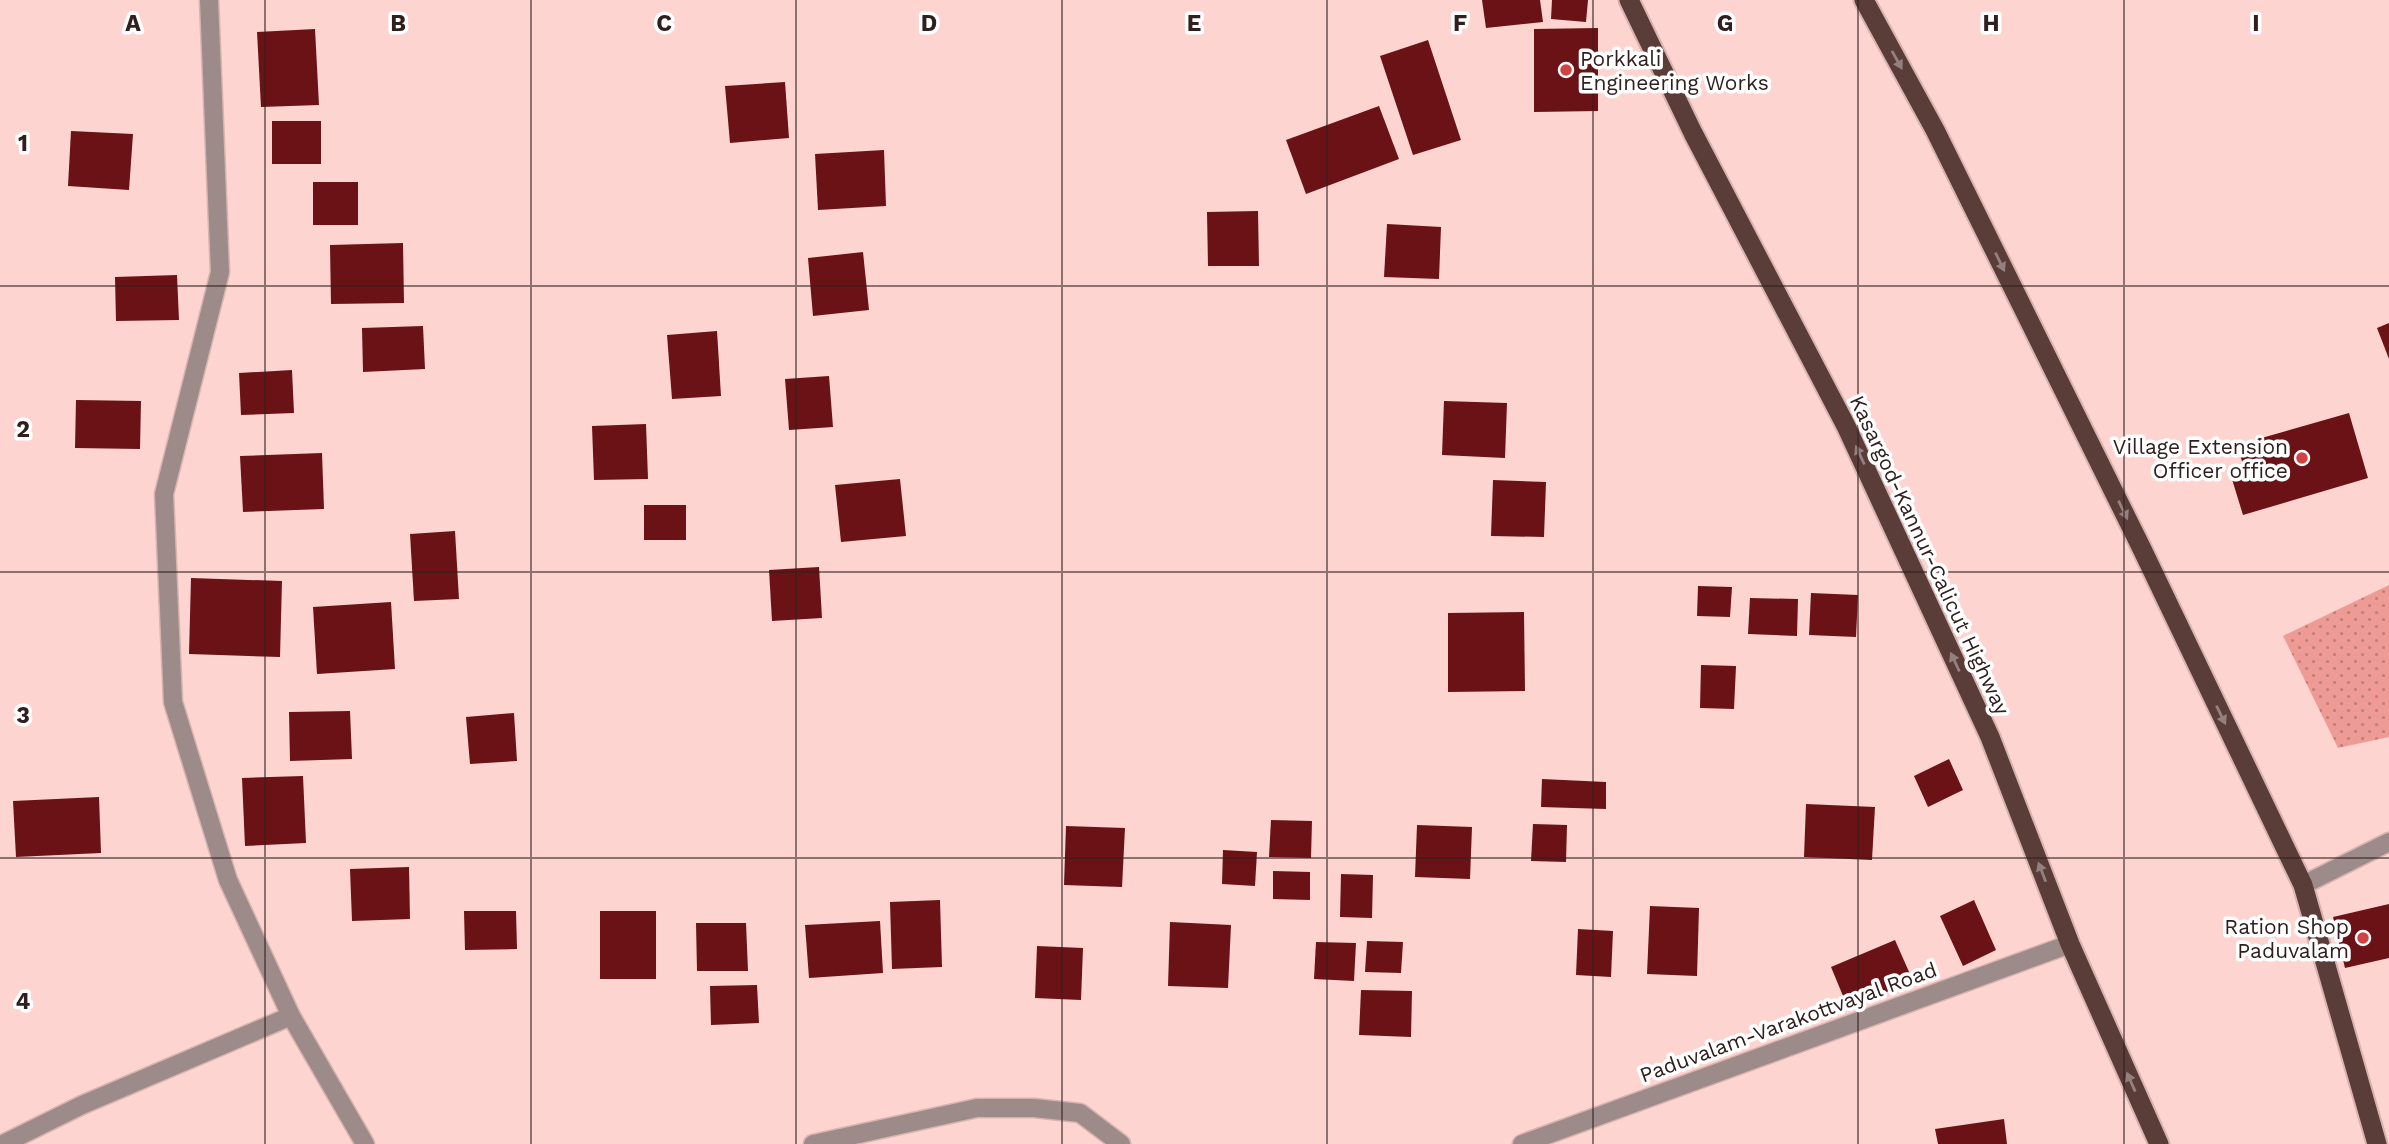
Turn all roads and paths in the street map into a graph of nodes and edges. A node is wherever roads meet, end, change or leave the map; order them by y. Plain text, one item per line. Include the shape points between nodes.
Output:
1 (209, 0) edge
2 (1629, 0) edge
3 (1864, 0) edge
4 (2389, 842) edge
5 (2303, 885) junction
6 (2070, 944) junction
7 (291, 1016) junction
8 (3, 1144) edge
9 (365, 1144) edge
10 (813, 1144) edge
11 (1121, 1144) edge
12 (1522, 1144) edge
13 (2159, 1144) edge
14 (2377, 1144) edge

1 - 7 street via 220,272 164,494 173,702 228,880
6 -> 2 highway, Kasargod-Kannur-Calicut Highway via 1990,737 1846,426
3 -> 5 highway via 1959,179
4 - 5 street
5 - 14 highway
6 - 12 street, Paduvalam-Varakottvayal Road
13 -> 6 highway, Kasargod-Kannur-Calicut Highway
7 - 8 street via 82,1105
7 - 9 street
10 - 11 street via 977,1108 1034,1108 1080,1113

